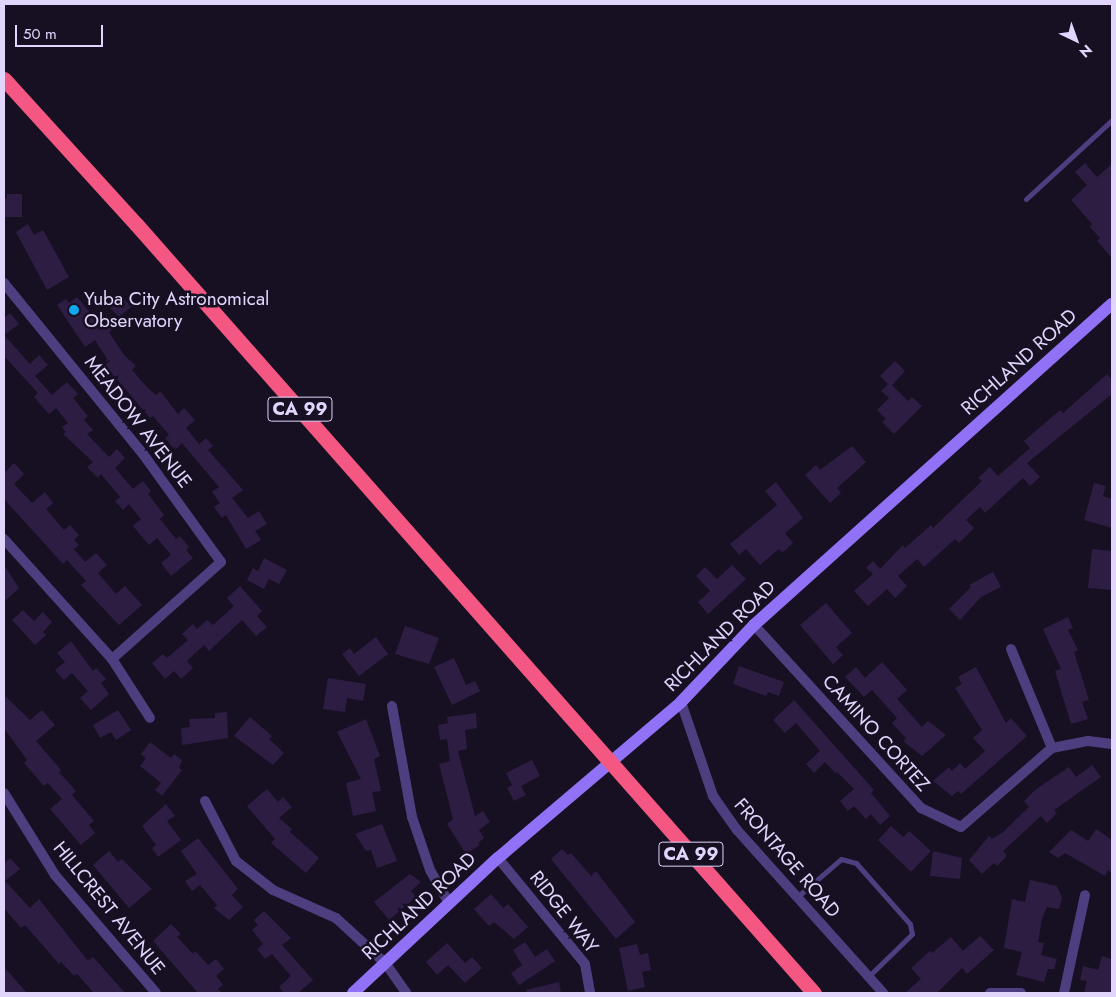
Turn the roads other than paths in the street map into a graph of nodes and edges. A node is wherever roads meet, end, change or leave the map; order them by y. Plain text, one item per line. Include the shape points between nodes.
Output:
1 (4, 79) edge
2 (1112, 120) edge
3 (1026, 200) dead end
4 (4, 283) edge
5 (1112, 304) edge
6 (4, 539) edge
7 (754, 625) junction
8 (1011, 650) dead end
9 (112, 659) junction
10 (680, 702) junction
11 (392, 706) dead end
12 (150, 718) dead end
13 (1112, 744) edge
14 (1052, 748) junction
15 (610, 764) junction
16 (4, 793) edge
17 (205, 801) dead end
18 (498, 858) junction
19 (1085, 895) dead end
20 (797, 897) junction
21 (449, 903) junction
22 (386, 964) junction
23 (868, 977) junction
24 (156, 993) edge
25 (352, 993) edge
26 (406, 993) edge
27 (590, 993) edge
28 (814, 993) edge
29 (883, 993) edge
30 (990, 993) edge
31 (1021, 993) edge
32 (1064, 993) edge

1 - 15 highway, CA 99 via 136,224
2 - 3 lane
4 - 9 street, MEADOW AVENUE via 144,454 221,562
5 - 7 street, RICHLAND ROAD
6 - 9 street
7 - 10 street, RICHLAND ROAD
7 - 14 street, CAMINO CORTEZ via 921,808 961,827
8 - 14 street
9 - 12 street
10 - 15 street, RICHLAND ROAD
10 - 20 street, FRONTAGE ROAD via 713,796 736,830
11 - 21 street via 412,816 430,870
13 - 14 street, CAMINO CORTEZ via 1088,741
15 - 18 street, RICHLAND ROAD
15 - 28 highway, CA 99
16 - 24 street, HILLCREST AVENUE via 56,875
17 - 22 street via 236,861 273,890 336,918
18 - 21 street, RICHLAND ROAD
18 - 27 street, RIDGE WAY via 585,964
19 - 32 street
20 - 23 street, FRONTAGE ROAD
20 - 23 lane via 841,859 856,863 910,924 912,934
21 - 22 street, RICHLAND ROAD
22 - 25 street, RICHLAND ROAD
22 - 26 street
23 - 29 street, FRONTAGE ROAD
30 - 31 street

